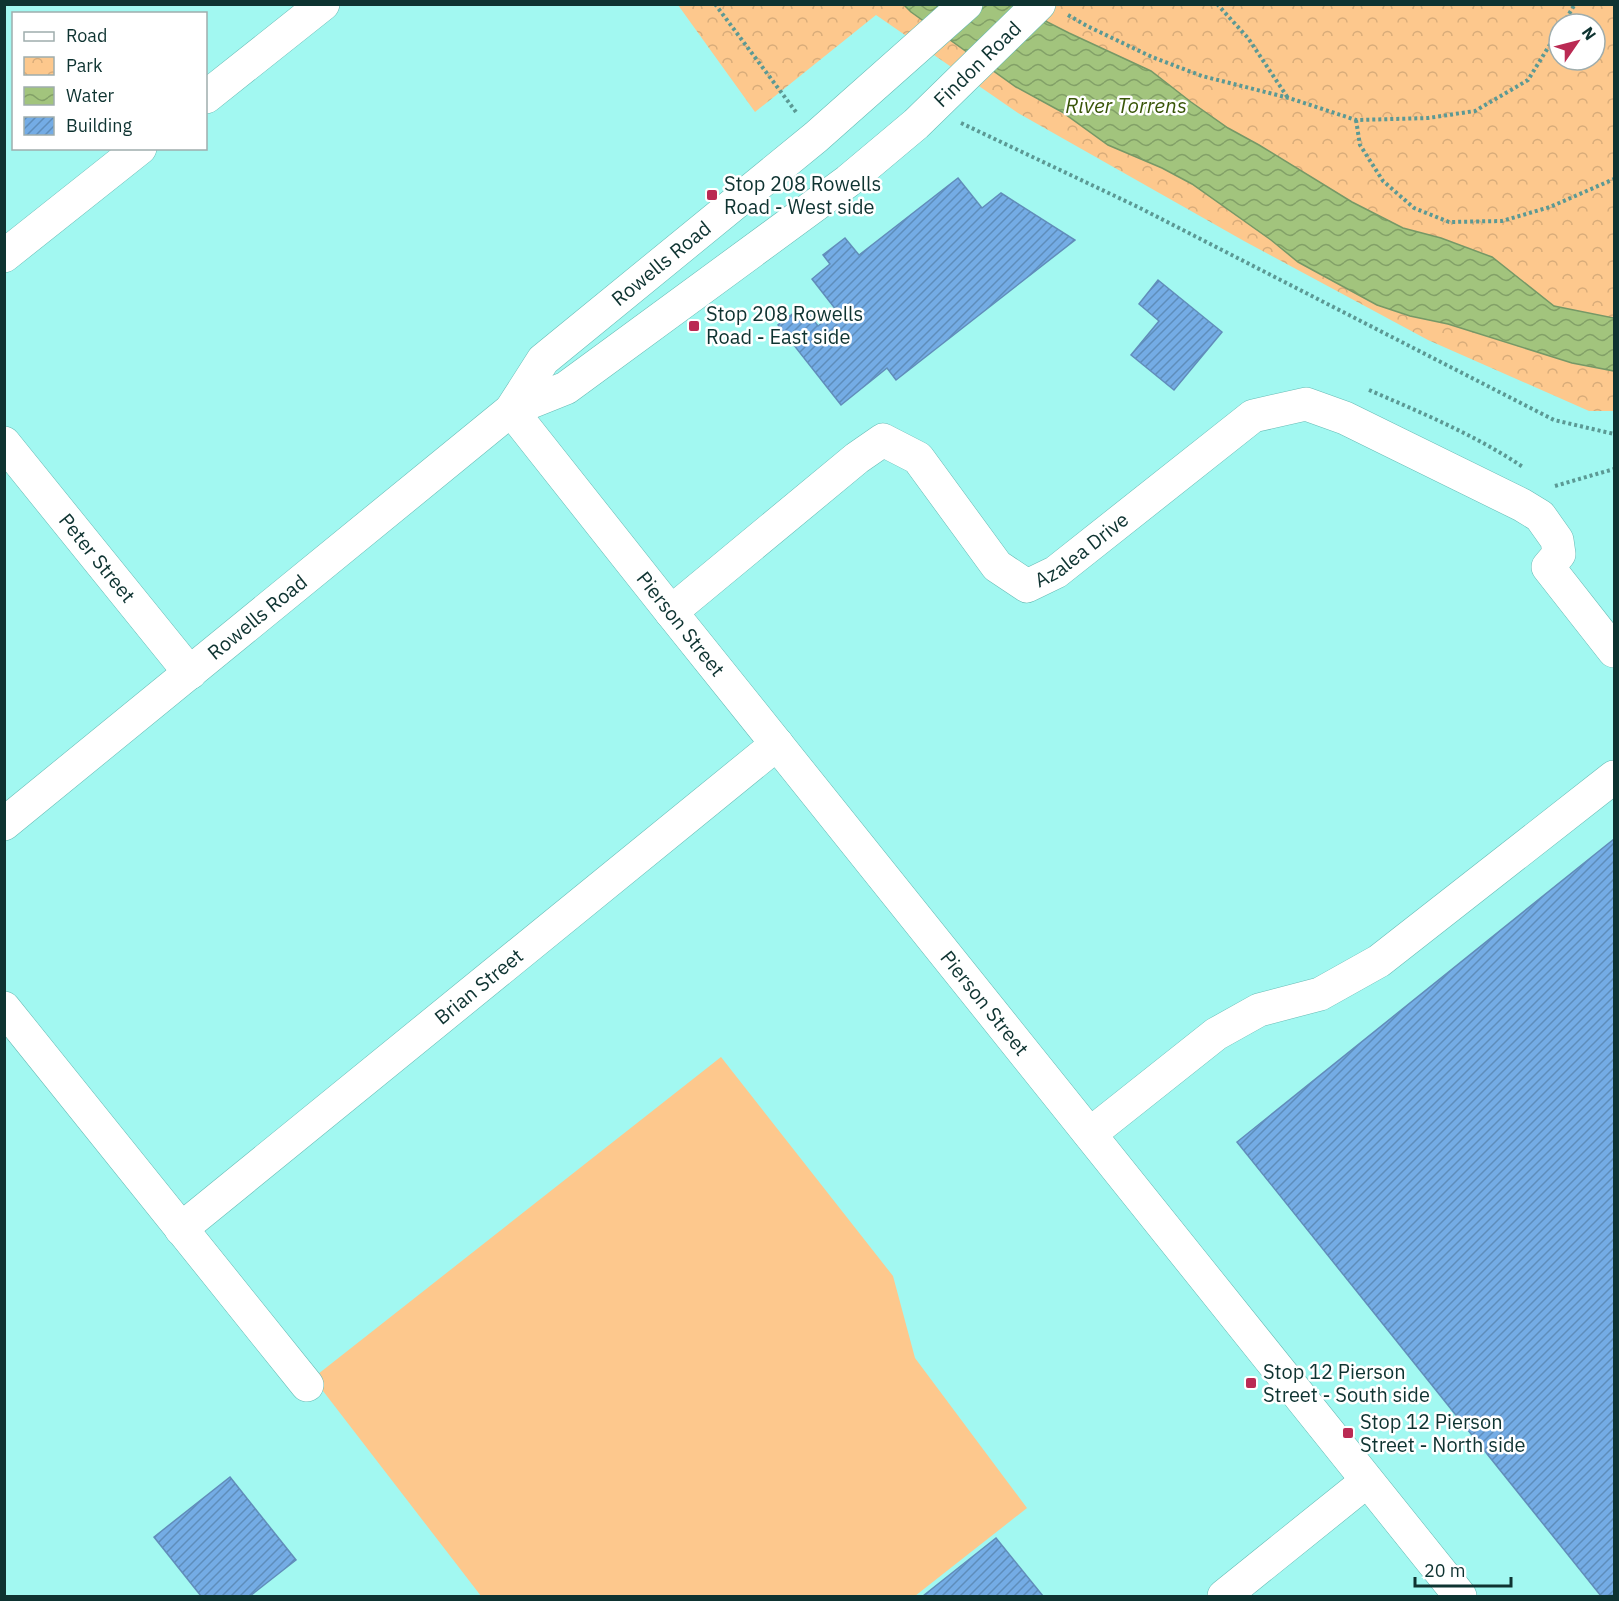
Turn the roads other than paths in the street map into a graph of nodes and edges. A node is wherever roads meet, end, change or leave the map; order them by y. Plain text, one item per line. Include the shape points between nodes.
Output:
1 (323, 4) edge
2 (966, 4) edge
3 (1050, 7) edge
4 (207, 96) edge
5 (916, 124) joint
6 (137, 150) edge
7 (4, 256) edge
8 (511, 410) junction
9 (4, 443) edge
10 (671, 612) junction
11 (1614, 651) edge
12 (190, 673) junction
13 (777, 744) junction
14 (1614, 777) edge
15 (4, 824) edge
16 (4, 1008) edge
17 (1090, 1134) junction
18 (182, 1229) junction
19 (307, 1385) dead end
20 (1367, 1481) junction
21 (1224, 1596) edge
22 (1460, 1596) edge

1 - 4 street
2 - 8 street, Rowells Road via 816,136 543,360
3 - 5 street, Findon Road
5 - 8 street, Rowells Road via 848,181 566,388
6 - 7 street
8 - 10 street, Pierson Street
8 - 12 street, Rowells Road
9 - 12 street, Peter Street
10 - 11 street, Azalea Drive via 883,440 918,458 997,566 1027,586 1056,572 1253,416 1306,404 1345,418 1540,516 1557,540 1559,554 1548,567
10 - 13 street, Pierson Street
12 - 15 street, Rowells Road
13 - 17 street, Pierson Street
13 - 18 street, Brian Street
14 - 17 street via 1379,961 1320,994 1259,1010 1216,1034
16 - 18 street
17 - 20 street, Pierson Street
18 - 19 street
20 - 21 street
20 - 22 street, Pierson Street

